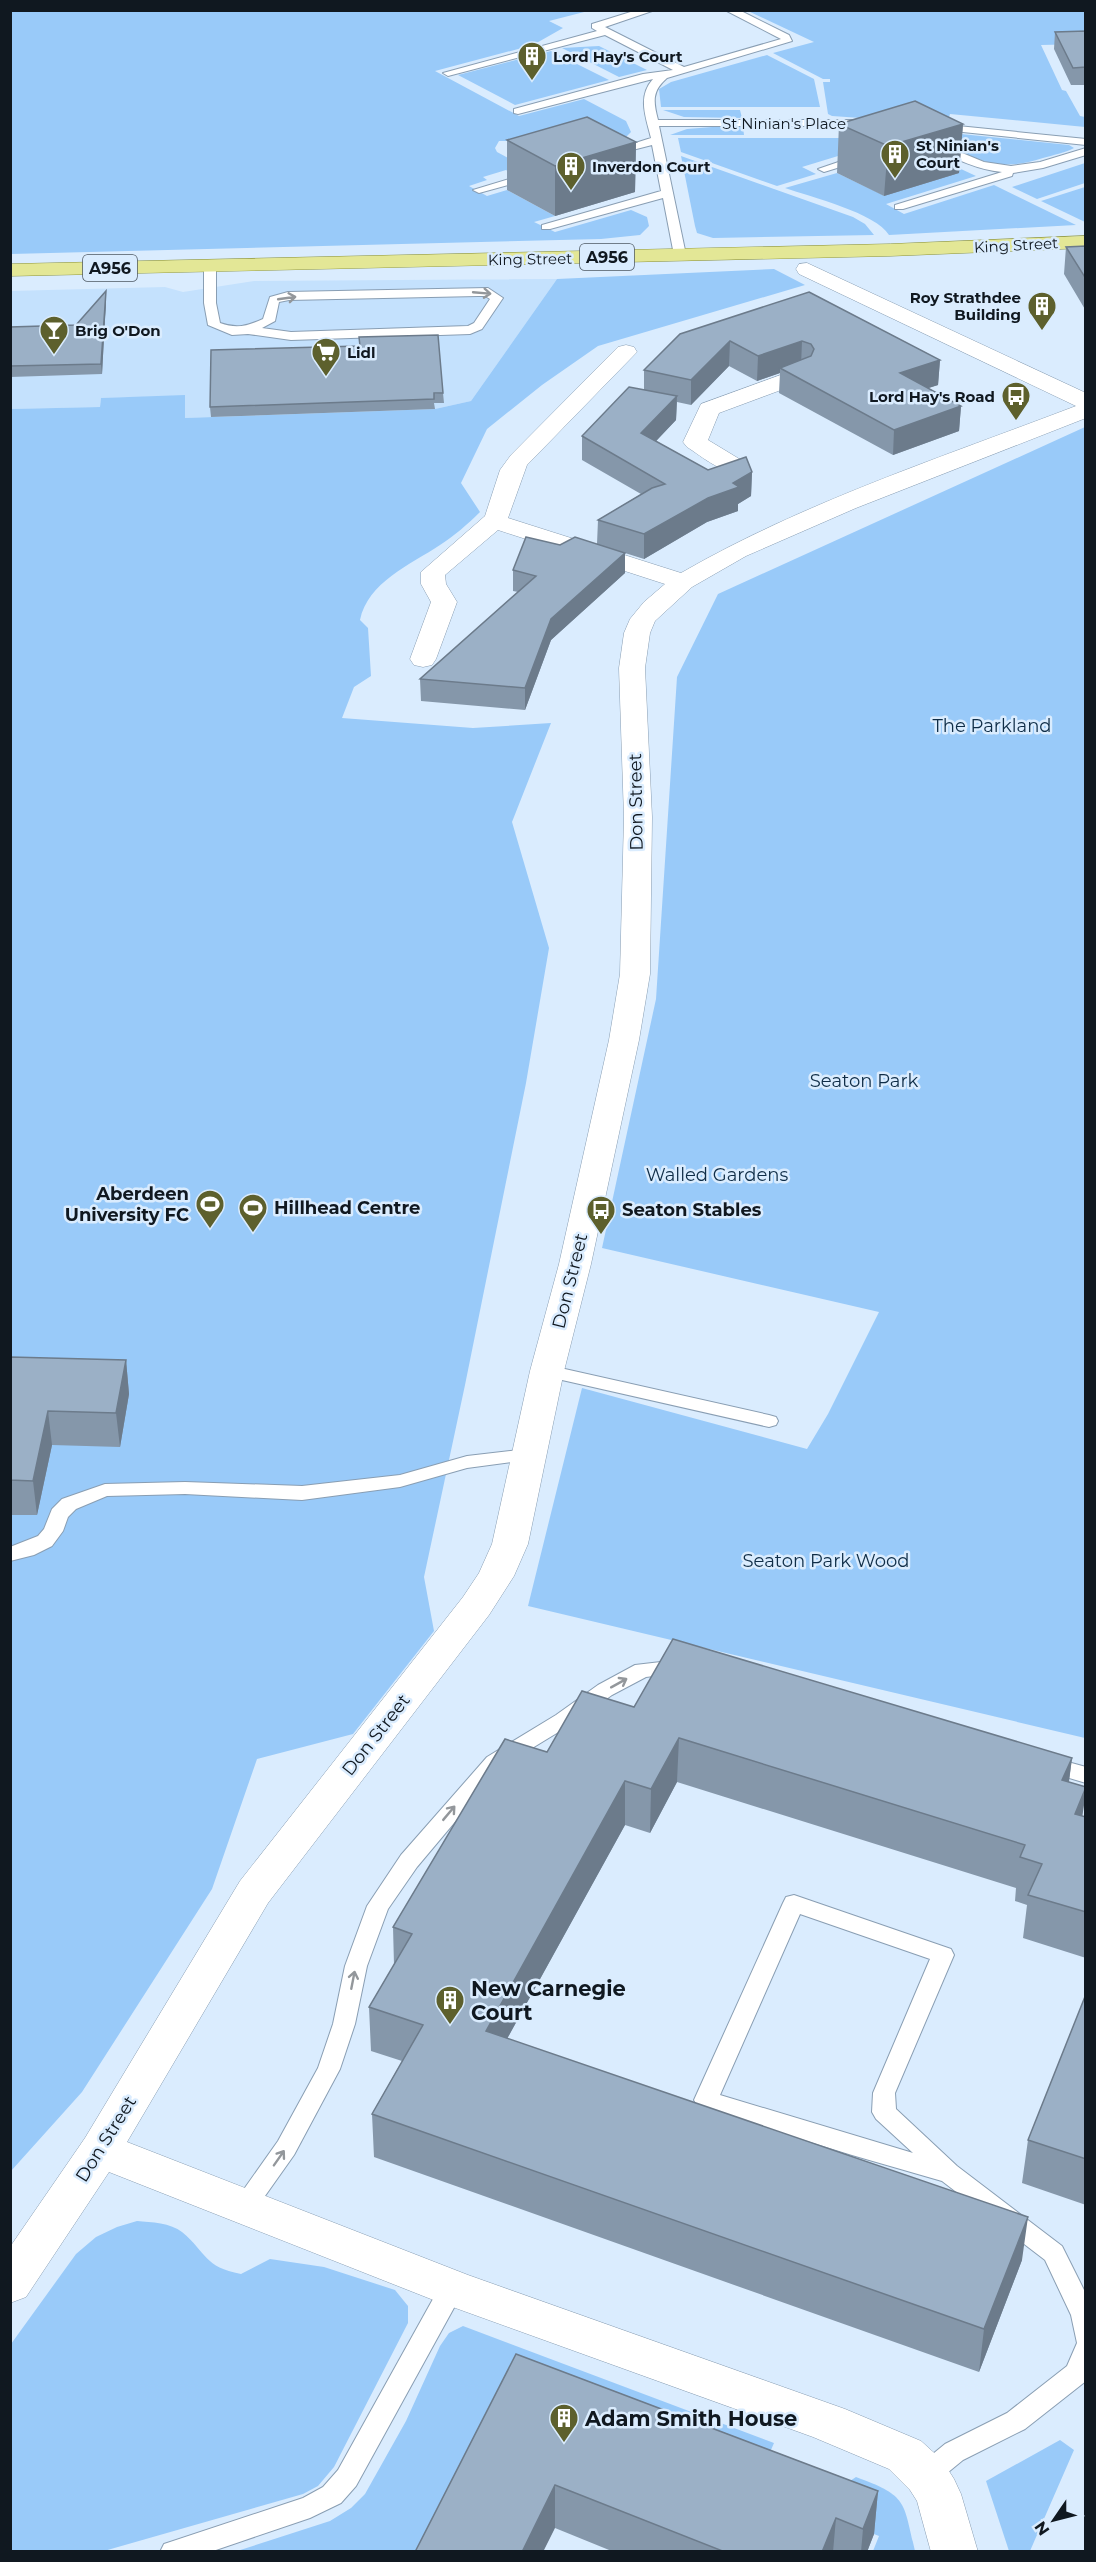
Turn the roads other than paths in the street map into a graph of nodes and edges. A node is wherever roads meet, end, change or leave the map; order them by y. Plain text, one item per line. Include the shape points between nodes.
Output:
1 (650, 10) edge
2 (729, 10) edge
3 (604, 32) junction
4 (677, 72) junction
5 (447, 73) dead end
6 (518, 111) dead end
7 (653, 123) junction
8 (876, 123) edge
9 (923, 126) edge
10 (924, 139) edge
11 (656, 140) junction
12 (1086, 142) edge
13 (1086, 151) edge
14 (601, 155) edge
15 (868, 156) edge
16 (824, 169) dead end
17 (1024, 169) junction
18 (545, 171) edge
19 (479, 190) dead end
20 (668, 193) junction
21 (899, 207) dead end
22 (546, 227) dead end
23 (1086, 242) edge
24 (680, 255) junction
25 (210, 266) junction
26 (807, 269) dead end
27 (10, 270) edge
28 (248, 330) junction
29 (626, 352) dead end
30 (800, 375) edge
31 (1086, 402) edge
32 (1086, 410) edge
33 (733, 465) edge
34 (494, 521) junction
35 (683, 582) junction
36 (423, 659) dead end
37 (547, 1371) junction
38 (769, 1421) dead end
39 (528, 1455) junction
40 (10, 1554) edge
41 (694, 1666) edge
42 (1029, 1759) edge
43 (1086, 1775) edge
44 (100, 2150) junction
45 (949, 2172) junction
46 (245, 2206) junction
47 (10, 2284) edge
48 (452, 2288) junction
49 (1086, 2336) edge
50 (1086, 2350) edge
51 (926, 2475) junction
52 (173, 2552) edge
53 (955, 2552) edge

1 - 3 lane via 596,26
2 - 4 lane via 787,41
3 - 4 lane
3 - 5 lane
4 - 6 lane via 643,77
4 - 7 lane via 656,81 648,93
7 - 8 lane, St Ninian's Place
7 - 11 lane
9 - 12 lane
10 - 17 lane via 986,168
11 - 14 lane
11 - 20 lane
13 - 17 lane
15 - 16 lane
17 - 21 lane
18 - 19 lane
20 - 22 lane
20 - 24 lane
23 - 24 main road, King Street / A956
24 - 25 main road, King Street / A956
25 - 27 main road, King Street / A956
25 - 28 lane via 214,325 232,331
26 - 31 street
28 -> 28 lane via 269,321 274,300 288,296 488,292 497,298 478,326 470,330 291,336
29 - 34 street via 597,395 538,439 519,460
30 - 33 street via 693,415 695,442
32 - 35 street, Don Street via 847,503 737,551
34 - 35 street
34 - 36 street via 434,572 432,584 444,602
35 - 37 street, Don Street via 653,607 637,633 632,668 638,817 635,974 578,1253
37 - 38 lane
37 - 39 street, Don Street
39 - 40 lane via 467,1462 400,1481 302,1493 185,1488 105,1490 69,1504 45,1541
39 - 44 street, Don Street via 510,1545 496,1576 254,1892
46 -> 41 lane via 286,2148 329,2069 344,2024 356,1966 378,1906 409,1861 494,1762 642,1670
42 - 43 lane
44 - 46 street
44 - 47 street, Don Street
45 - 45 lane via 706,2100 794,1903 943,1955 884,2093 884,2112
45 - 49 lane via 1054,2253 1083,2315
46 - 48 street
48 - 51 street via 829,2423 905,2455
48 - 52 lane via 347,2478 332,2495 310,2507
50 - 51 lane via 1077,2373 1016,2421 954,2452
51 - 53 street via 938,2494

